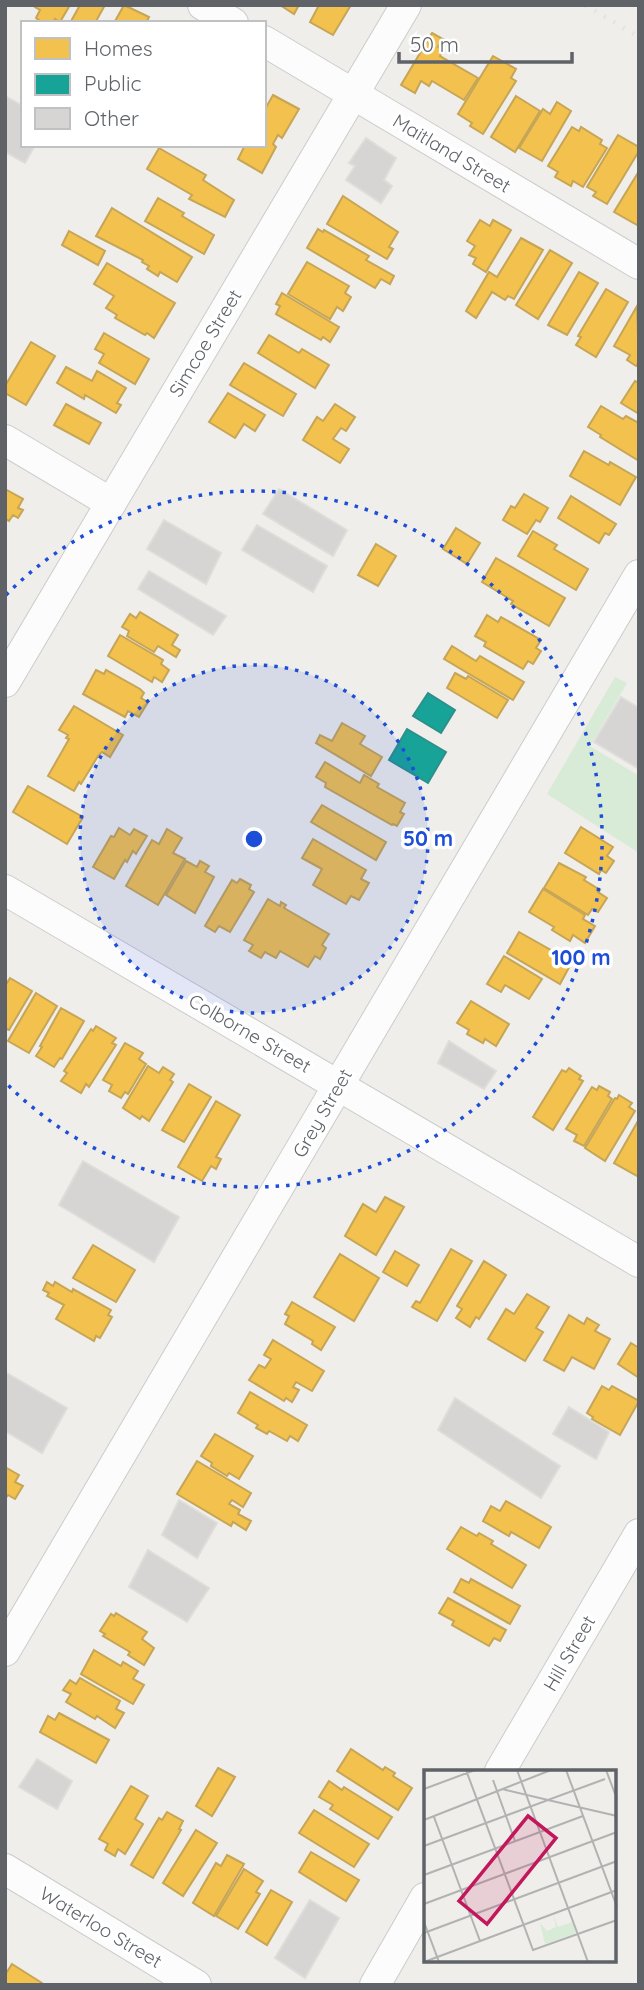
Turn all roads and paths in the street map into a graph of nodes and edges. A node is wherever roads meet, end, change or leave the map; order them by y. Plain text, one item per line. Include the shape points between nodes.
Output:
1 (203, 5) edge
2 (406, 5) edge
3 (230, 21) edge
4 (266, 42) edge
5 (353, 94) junction
6 (639, 264) edge
7 (5, 440) edge
8 (111, 503) junction
9 (639, 575) edge
10 (5, 682) edge
11 (5, 890) edge
12 (338, 1085) junction
13 (639, 1262) edge
14 (639, 1534) edge
15 (5, 1651) edge
16 (501, 1770) edge
17 (5, 1870) edge
18 (424, 1900) edge
19 (196, 1985) edge
20 (375, 1985) edge

1 - 3 street
2 - 5 street, Simcoe Street
4 - 5 street, Maitland Street
5 - 6 street, Maitland Street
5 - 8 street, Simcoe Street
7 - 8 street
8 - 10 street, Simcoe Street
9 - 12 street, Grey Street
11 - 12 street, Colborne Street
12 - 13 street, Colborne Street
12 - 15 street, Grey Street
14 - 16 street, Hill Street
17 - 19 street, Waterloo Street
18 - 20 street

